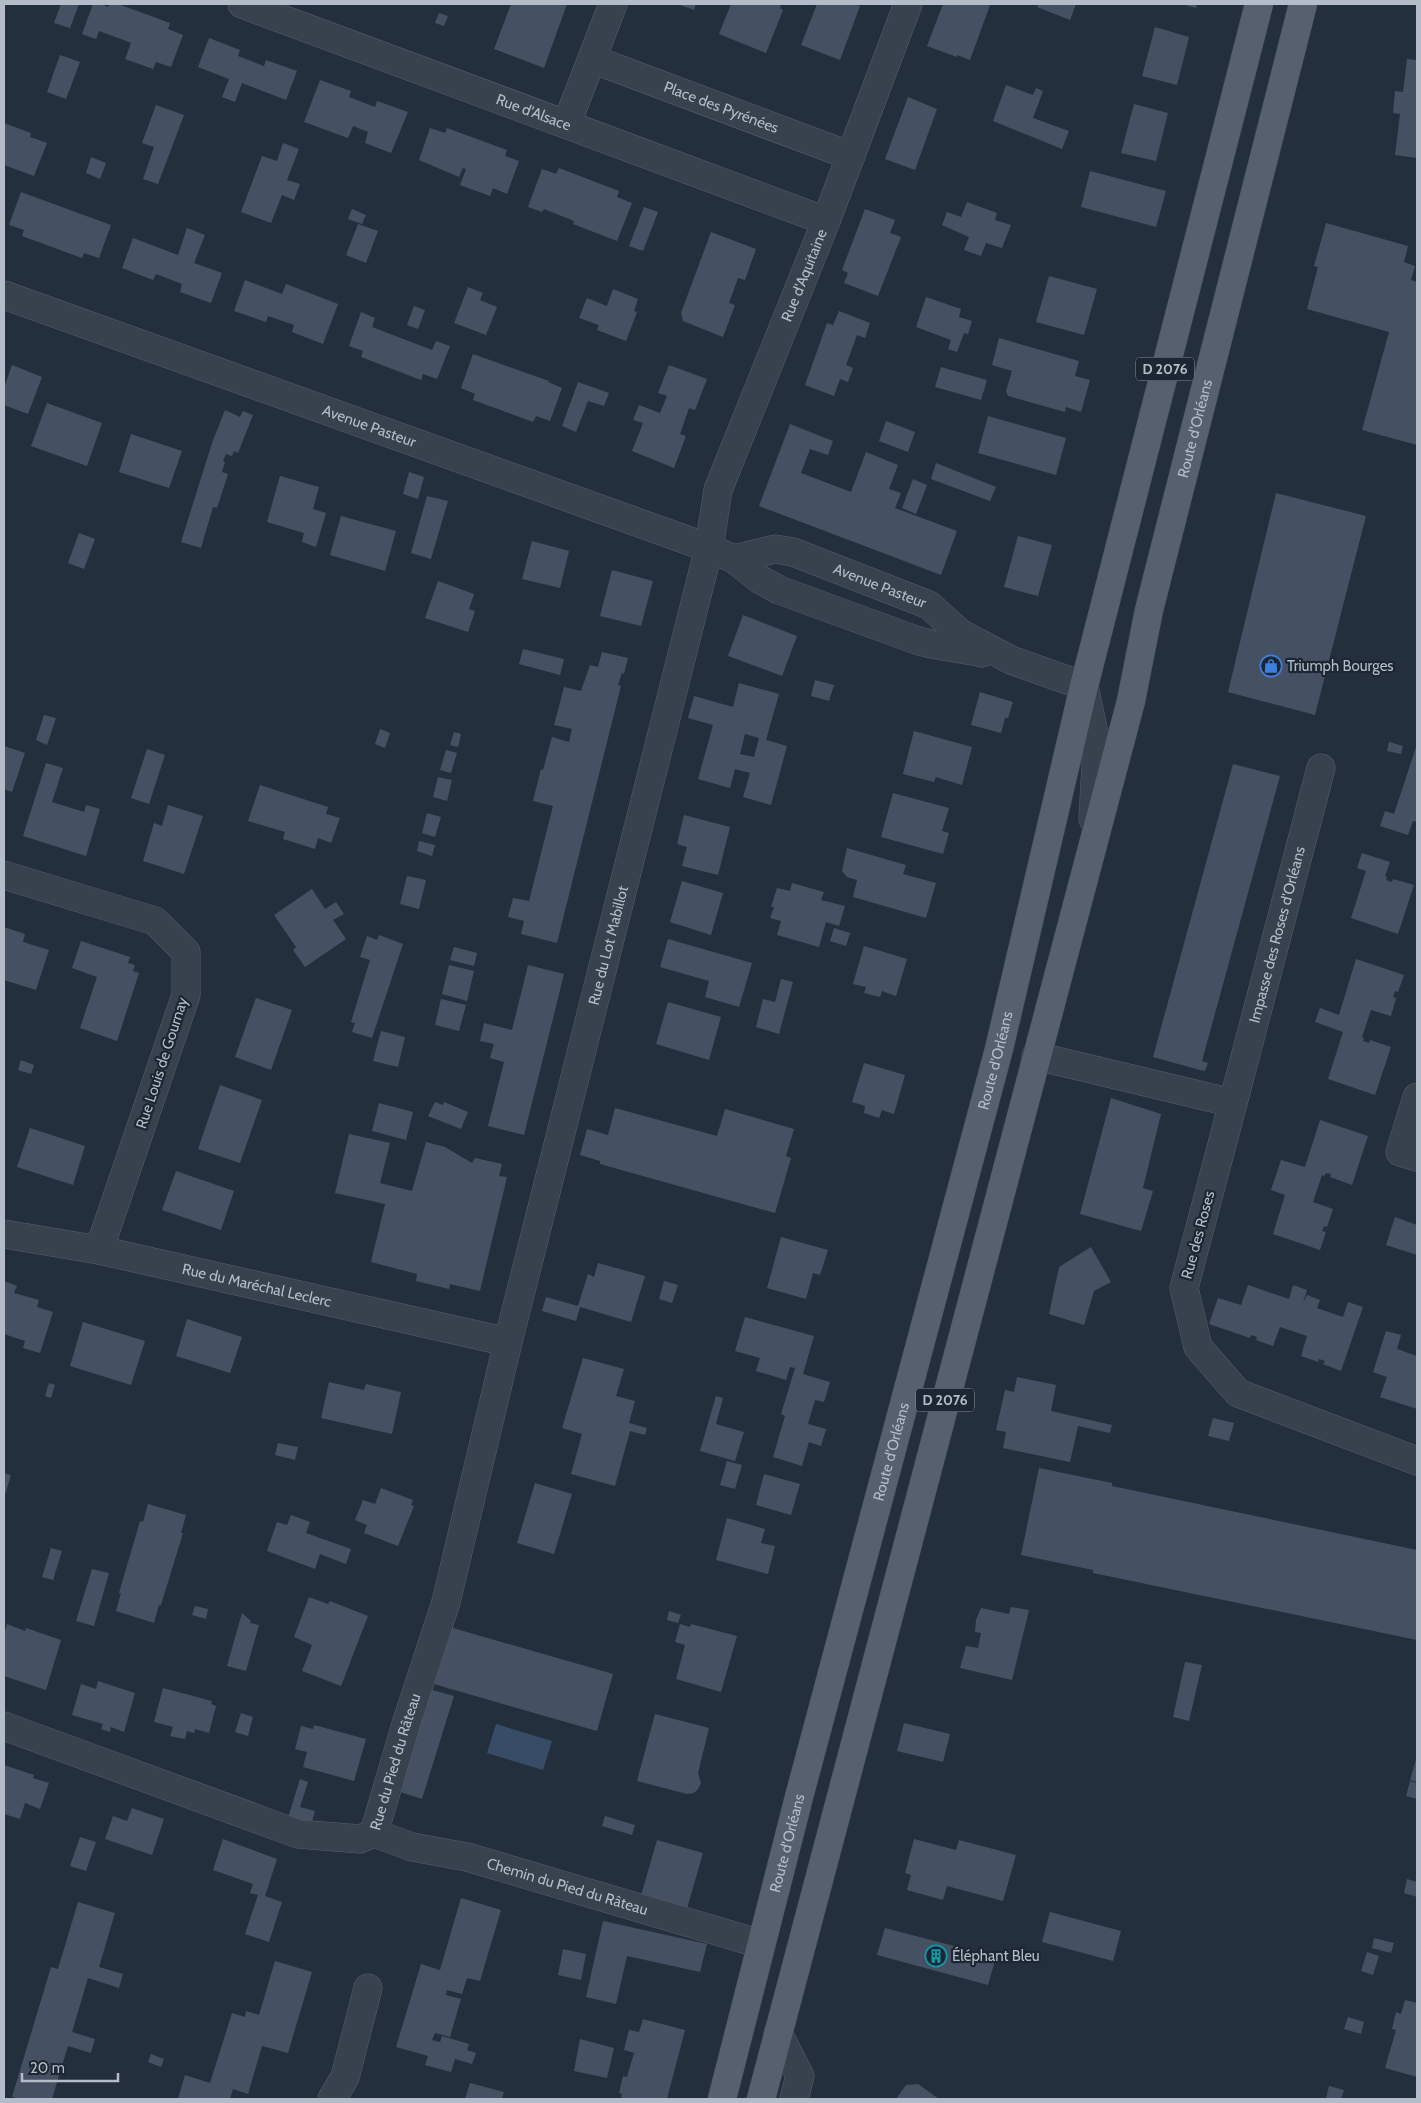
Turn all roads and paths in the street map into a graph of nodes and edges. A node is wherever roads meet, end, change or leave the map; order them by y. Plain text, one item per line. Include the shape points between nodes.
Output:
1 (613, 4) edge
2 (908, 4) edge
3 (1259, 4) edge
4 (1303, 4) edge
5 (259, 7) edge
6 (592, 59) junction
7 (567, 123) junction
8 (851, 156) junction
9 (826, 221) junction
10 (4, 294) edge
11 (709, 548) junction
12 (734, 559) junction
13 (1011, 660) junction
14 (1084, 686) junction
15 (1321, 768) dead end
16 (1091, 855) junction
17 (4, 875) edge
18 (1036, 1056) junction
19 (1417, 1097) edge
20 (1233, 1103) junction
21 (1417, 1157) edge
22 (4, 1234) edge
23 (99, 1250) junction
24 (508, 1342) junction
25 (1417, 1461) edge
26 (4, 1726) edge
27 (374, 1833) junction
28 (761, 1944) junction
29 (368, 1988) dead end
30 (778, 2033) junction
31 (332, 2099) edge
32 (722, 2099) edge
33 (761, 2099) edge
34 (794, 2099) edge

1 - 6 street
2 - 8 street, Rue d'Aquitaine
3 - 14 main road, Route d'Orléans / D 2076
4 - 16 main road, Route d'Orléans / D 2076 via 1149,610 1131,701
5 - 7 street, Rue d'Alsace
6 - 7 street
6 - 8 street, Place des Pyrénées
7 - 9 street, Rue d'Alsace
8 - 9 street, Rue d'Aquitaine
9 - 11 street, Rue d'Aquitaine via 718,490
10 - 11 street, Avenue Pasteur
11 - 12 street, Avenue Pasteur
11 - 24 street, Rue du Lot Mabillot
12 - 13 street, Avenue Pasteur via 779,590 916,640
12 - 13 street, Avenue Pasteur via 775,549 793,552 929,605 960,633
13 - 14 street, Avenue Pasteur
14 - 16 street, Route d'Orléans / D 2076 via 1098,747
14 - 28 main road, Route d'Orléans / D 2076 via 999,1048
15 - 20 street, Impasse des Roses d'Orléans
16 - 18 main road, Route d'Orléans / D 2076
17 - 23 street, Rue Louis de Gournay via 155,921 186,952 186,994
18 - 20 street
18 - 30 main road, Route d'Orléans / D 2076
19 - 21 street via 1400,1152
20 - 25 street, Rue des Roses via 1184,1288 1198,1347 1238,1393
22 - 23 street, Rue du Maréchal Leclerc
23 - 24 street, Rue du Maréchal Leclerc
24 - 27 street, Rue du Pied du Râteau via 446,1602
26 - 27 street, Rue du Pied du Râteau via 298,1834 360,1839
27 - 28 street, Chemin du Pied du Râteau via 412,1847 467,1857
28 - 32 main road, Route d'Orléans / D 2076
29 - 31 street via 345,2077
30 - 33 main road, Route d'Orléans / D 2076
30 - 34 street via 800,2076

